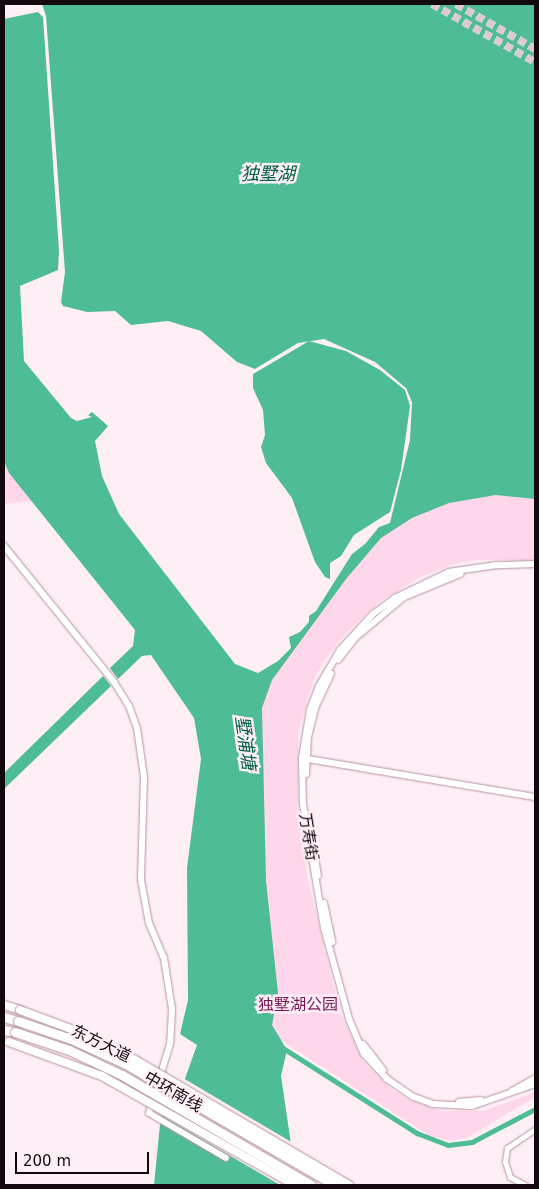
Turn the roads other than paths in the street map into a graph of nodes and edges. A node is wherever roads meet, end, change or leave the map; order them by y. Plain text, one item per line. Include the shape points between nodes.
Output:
1 (4, 546) edge
2 (535, 566) edge
3 (304, 758) junction
4 (535, 797) edge
5 (4, 1005) edge
6 (4, 1016) edge
7 (4, 1030) edge
8 (6, 1042) edge
9 (535, 1078) edge
10 (535, 1084) edge
11 (535, 1129) edge
12 (226, 1158) dead end
13 (295, 1185) edge
14 (312, 1185) edge
15 (335, 1185) edge
16 (349, 1185) edge
17 (524, 1185) edge

1 - 12 street via 114,682 129,706 143,752 141,880 149,923 164,958 172,1010 170,1044 149,1113
2 - 3 street, 万寿街 via 455,575 404,597 378,616 355,638 323,688 312,718
3 - 4 street
3 - 9 street, 万寿街 via 311,833 336,960 352,1017 372,1058 415,1094 455,1103 489,1099
3 - 10 street, 万寿街 via 303,804 324,928 349,1019 364,1054 386,1079 414,1097 433,1104 472,1106
5 - 16 main road, 东方大道, bridge via 76,1031 130,1057
6 - 15 highway, 中环南线, bridge via 71,1039 126,1064
7 - 14 highway, 中环南线, bridge via 69,1050 122,1075
8 - 13 main road, 东方大道, bridge via 102,1076
11 - 17 street via 508,1148 505,1162 510,1177

